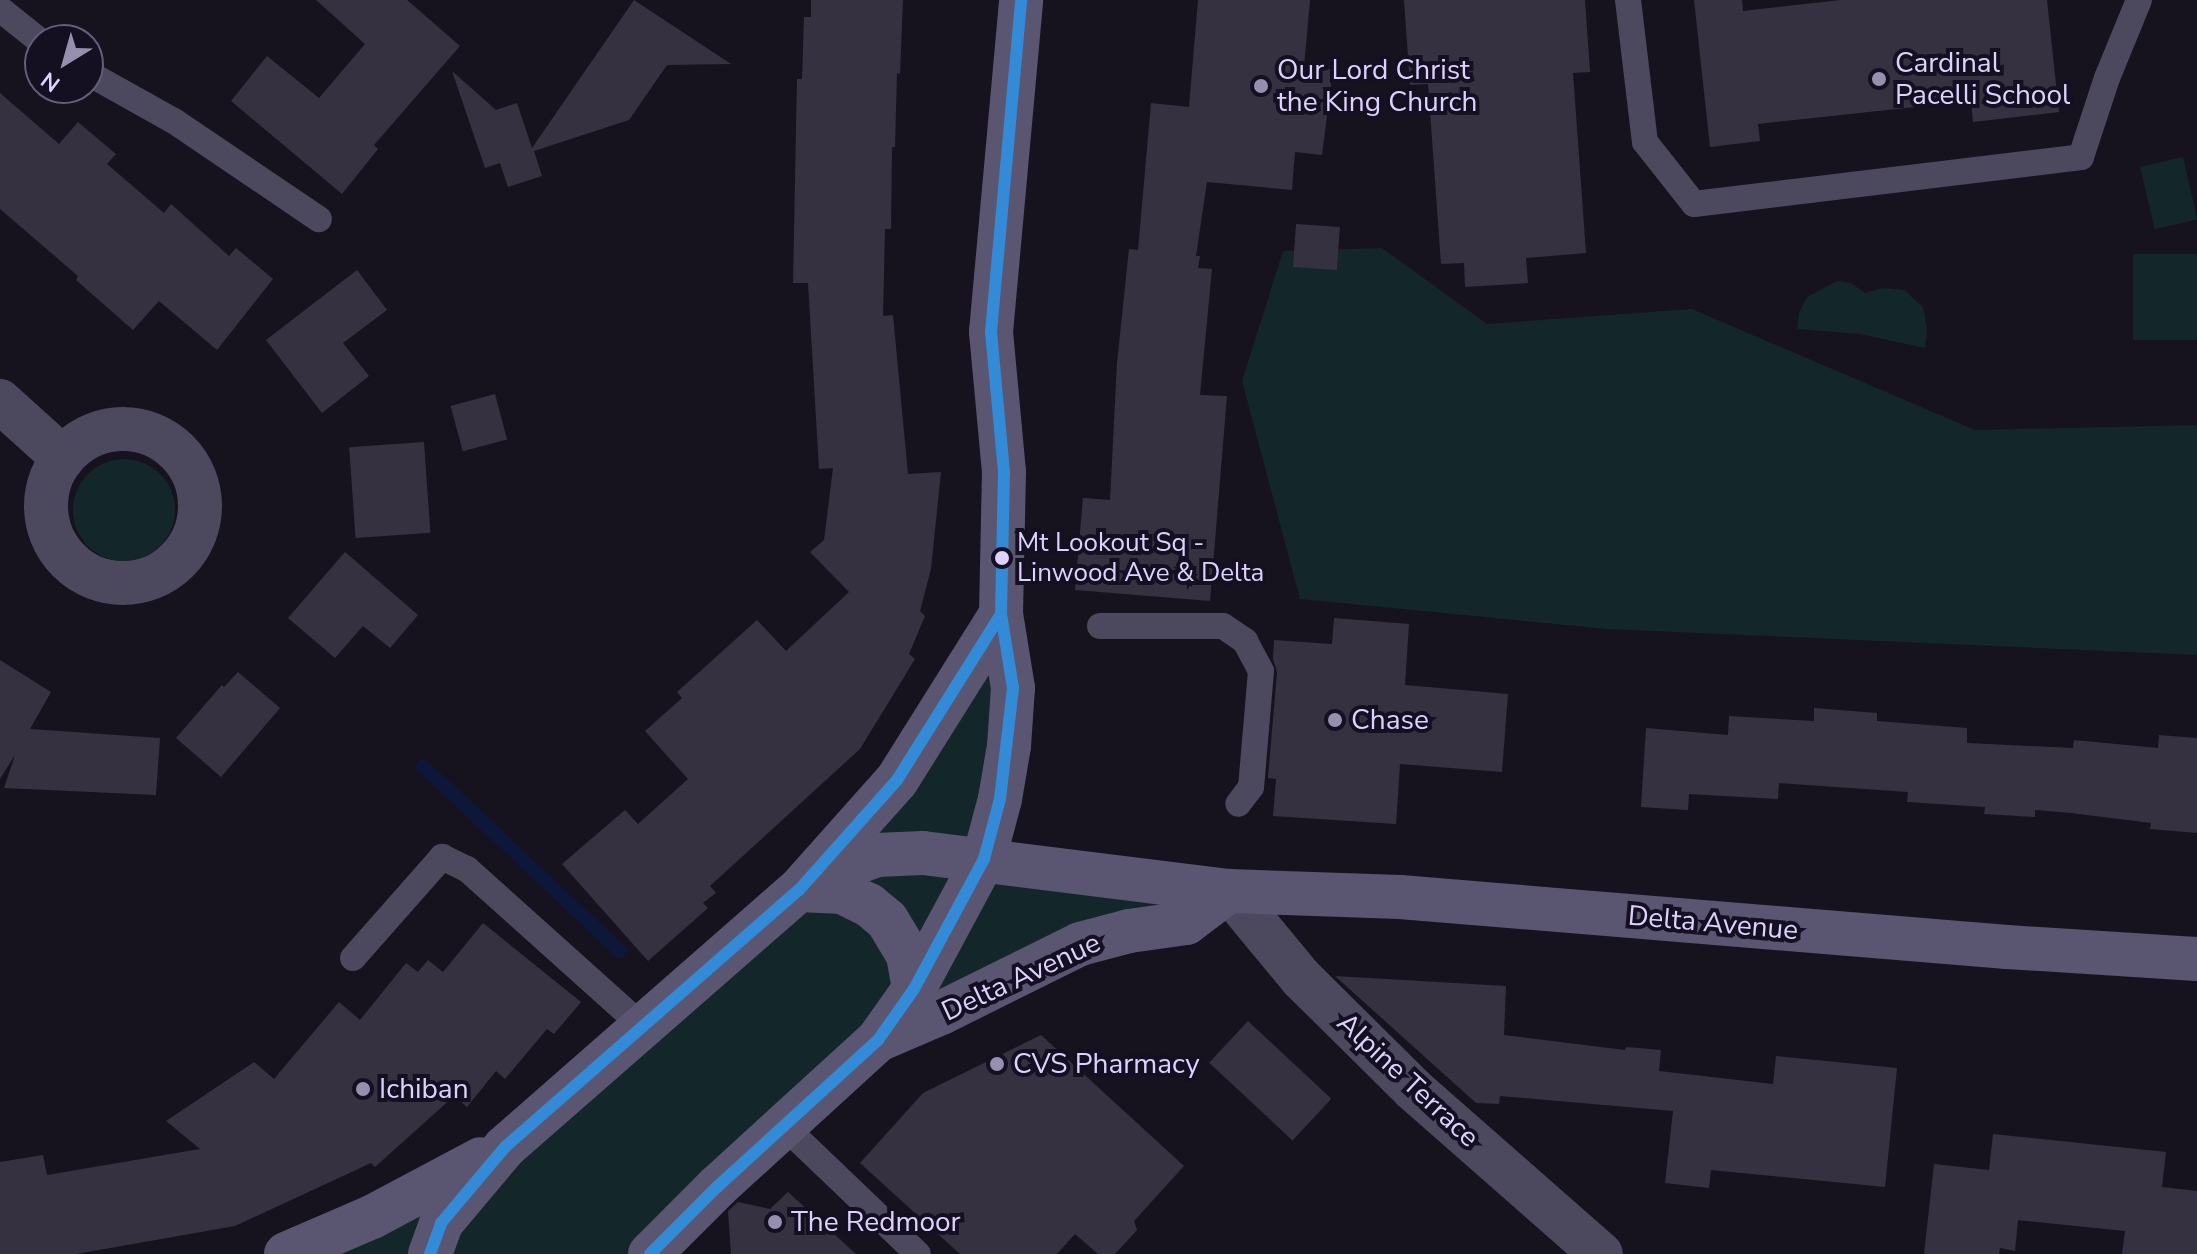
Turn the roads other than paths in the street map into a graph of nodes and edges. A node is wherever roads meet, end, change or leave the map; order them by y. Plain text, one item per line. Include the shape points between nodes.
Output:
1 (1021, 0) edge
2 (1628, 0) edge
3 (2139, 0) edge
4 (0, 9) edge
5 (24, 28) edge
6 (104, 82) edge
7 (319, 219) dead end
8 (0, 401) edge
9 (63, 458) dead end
10 (1001, 614) junction
11 (1100, 626) dead end
12 (1238, 804) dead end
13 (984, 859) junction
14 (799, 890) junction
15 (1229, 891) junction
16 (353, 958) dead end
17 (2197, 959) edge
18 (914, 989) junction
19 (643, 1027) junction
20 (878, 1040) junction
21 (784, 1126) junction
22 (505, 1147) junction
23 (438, 1244) edge
24 (663, 1250) edge
25 (286, 1254) edge
26 (918, 1254) edge
27 (1601, 1254) edge

1 - 10 main road via 991,332 1004,472
2 - 3 lane via 1645,142 1694,204 2081,157
4 - 5 lane
6 - 7 lane via 174,121
8 - 9 street
10 - 13 main road via 1013,688 1000,799
10 - 14 main road via 897,780
11 - 12 lane via 1223,626 1245,641 1261,671 1251,787
13 - 14 main road, Delta Avenue via 877,855
13 - 15 main road, Delta Avenue
13 - 18 main road
14 - 18 main road via 842,892 887,920 908,955
14 - 19 main road
15 - 17 main road, Delta Avenue via 1400,897
15 - 20 main road, Delta Avenue via 1186,923 1080,944
15 - 27 street, Alpine Terrace via 1301,978 1413,1089
16 - 19 lane via 442,857 467,869
18 - 20 main road
19 - 22 main road
20 - 21 main road, Delta Avenue
21 - 24 main road, Delta Avenue
21 - 26 lane
22 - 23 main road
22 - 25 main road via 372,1217

